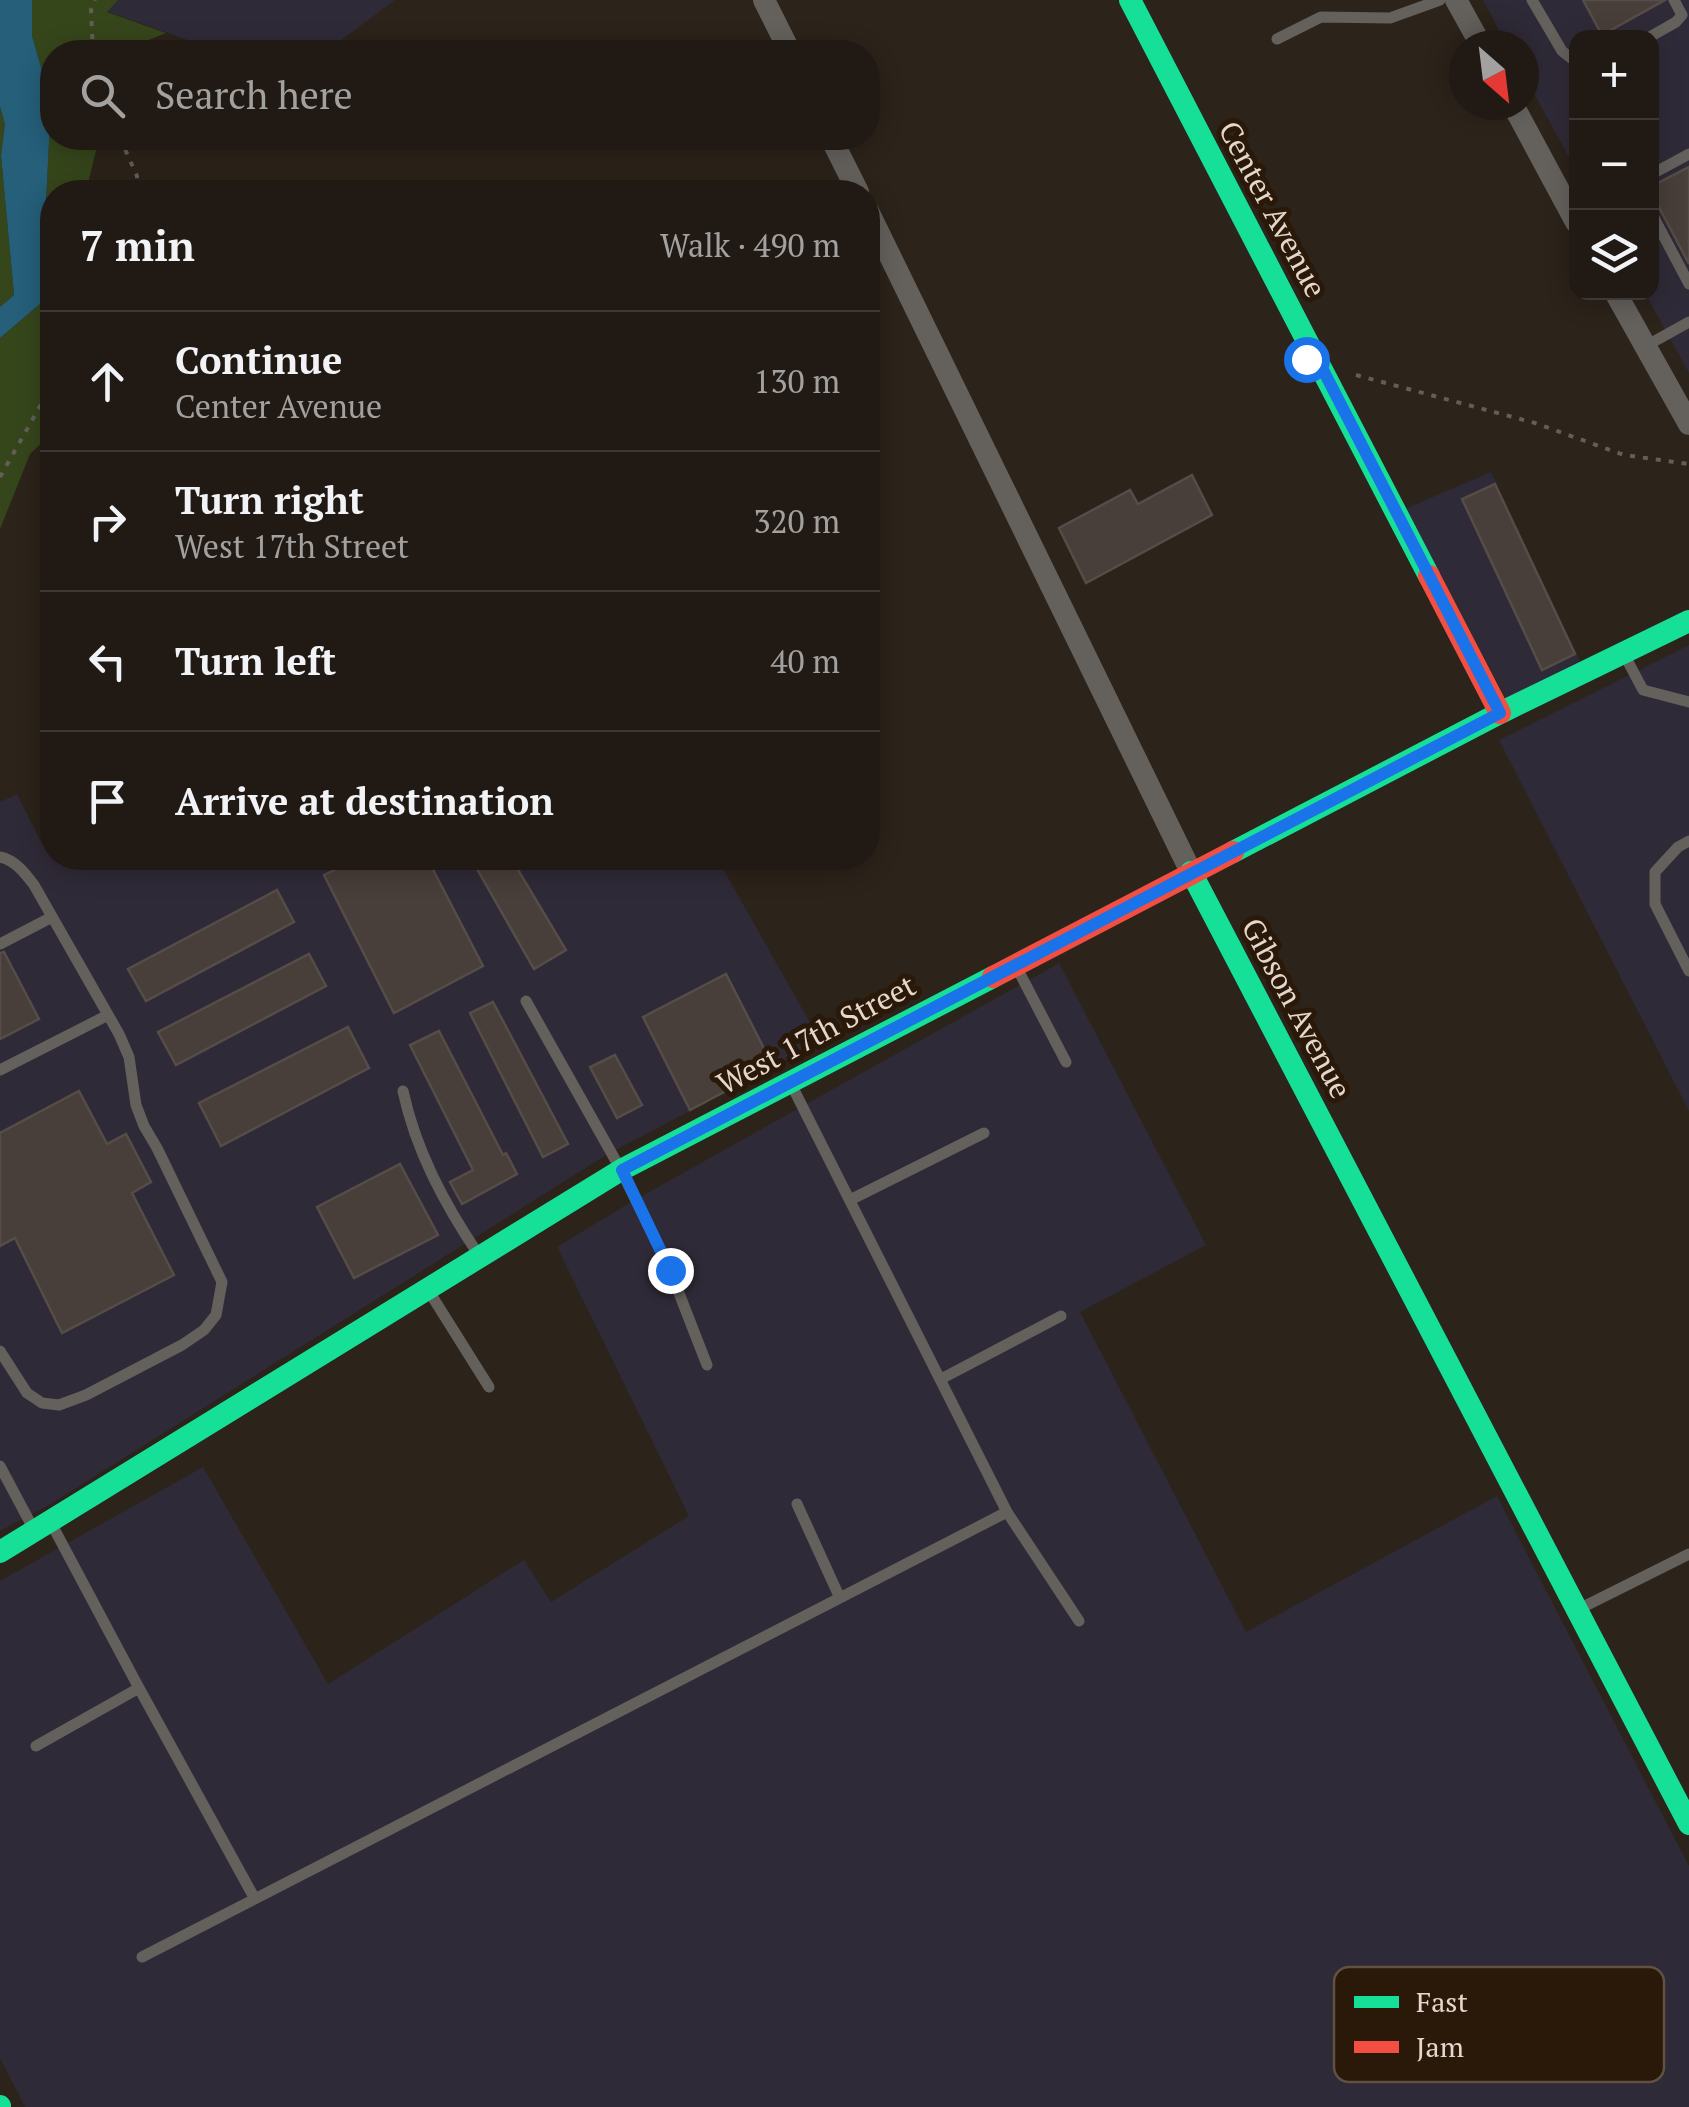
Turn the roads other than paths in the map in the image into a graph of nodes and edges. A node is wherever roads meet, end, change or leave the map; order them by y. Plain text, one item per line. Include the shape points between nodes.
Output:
1 (764, 0) edge
2 (1130, 0) edge
3 (1440, 0) edge
4 (1456, 0) edge
5 (1532, 0) edge
6 (1674, 0) edge
7 (1472, 30) edge
8 (1659, 31) edge
9 (784, 40) edge
10 (1277, 40) dead end
11 (1569, 57) edge
12 (1521, 120) edge
13 (837, 150) edge
14 (1689, 154) edge
15 (1659, 170) edge
16 (852, 180) edge
17 (1572, 210) edge
18 (1659, 227) edge
19 (880, 236) edge
20 (1689, 284) edge
21 (1619, 300) edge
22 (1689, 322) edge
23 (1644, 347) junction
24 (1689, 424) edge
25 (1689, 621) edge
26 (1623, 652) junction
27 (1689, 702) edge
28 (1500, 713) junction
29 (1689, 841) edge
30 (0, 857) edge
31 (1192, 872) junction
32 (52, 917) junction
33 (0, 944) edge
34 (1015, 964) junction
35 (1689, 970) edge
36 (526, 1001) dead end
37 (108, 1014) junction
38 (1066, 1062) dead end
39 (0, 1070) edge
40 (790, 1082) junction
41 (403, 1091) dead end
42 (984, 1133) dead end
43 (622, 1170) junction
44 (850, 1200) junction
45 (480, 1258) junction
46 (428, 1290) junction
47 (1061, 1316) dead end
48 (0, 1351) edge
49 (707, 1365) dead end
50 (941, 1379) junction
51 (489, 1387) dead end
52 (0, 1466) edge
53 (796, 1504) dead end
54 (1007, 1512) junction
55 (43, 1528) junction
56 (0, 1552) edge
57 (1689, 1554) edge
58 (839, 1596) junction
59 (1578, 1609) junction
60 (1079, 1621) dead end
61 (139, 1688) junction
62 (36, 1746) dead end
63 (1689, 1824) edge
64 (255, 1899) junction
65 (142, 1957) dead end

1 - 9 street
2 - 28 street, Center Avenue
3 - 10 lane via 1390,18 1321,16
4 - 7 street
5 - 11 lane
6 - 8 lane via 1682,15
12 - 17 street
13 - 16 street
14 - 15 lane
18 - 20 lane
19 - 31 street, Gibson Avenue
21 - 23 street
22 - 23 lane
23 - 24 street
25 - 26 street, West 17th Street
26 - 27 lane via 1643,690
26 - 28 street, West 17th Street
28 - 31 street, West 17th Street
29 - 35 lane via 1654,872 1654,904
30 - 32 lane via 24,871
31 - 34 street, West 17th Street
31 - 59 street, Gibson Avenue
32 - 33 lane
32 - 37 lane
34 - 38 lane
34 - 40 street, West 17th Street
36 - 43 lane
37 - 39 lane
37 - 48 lane via 130,1056 144,1126 222,1282 216,1316 182,1345 59,1405 27,1393
40 - 43 street, West 17th Street
40 - 44 lane
41 - 45 lane via 412,1130 441,1194
42 - 44 lane
43 - 45 street, West 17th Street
43 - 49 lane
44 - 50 lane
45 - 46 street, West 17th Street
46 - 51 lane
46 - 55 street, West 17th Street
47 - 50 lane
50 - 54 lane
52 - 55 lane
53 - 58 lane
54 - 58 lane
54 - 60 lane
55 - 56 street, West 17th Street
55 - 61 lane
57 - 59 lane
58 - 64 lane
59 - 63 street, Gibson Avenue
61 - 62 lane
61 - 64 lane
64 - 65 lane

